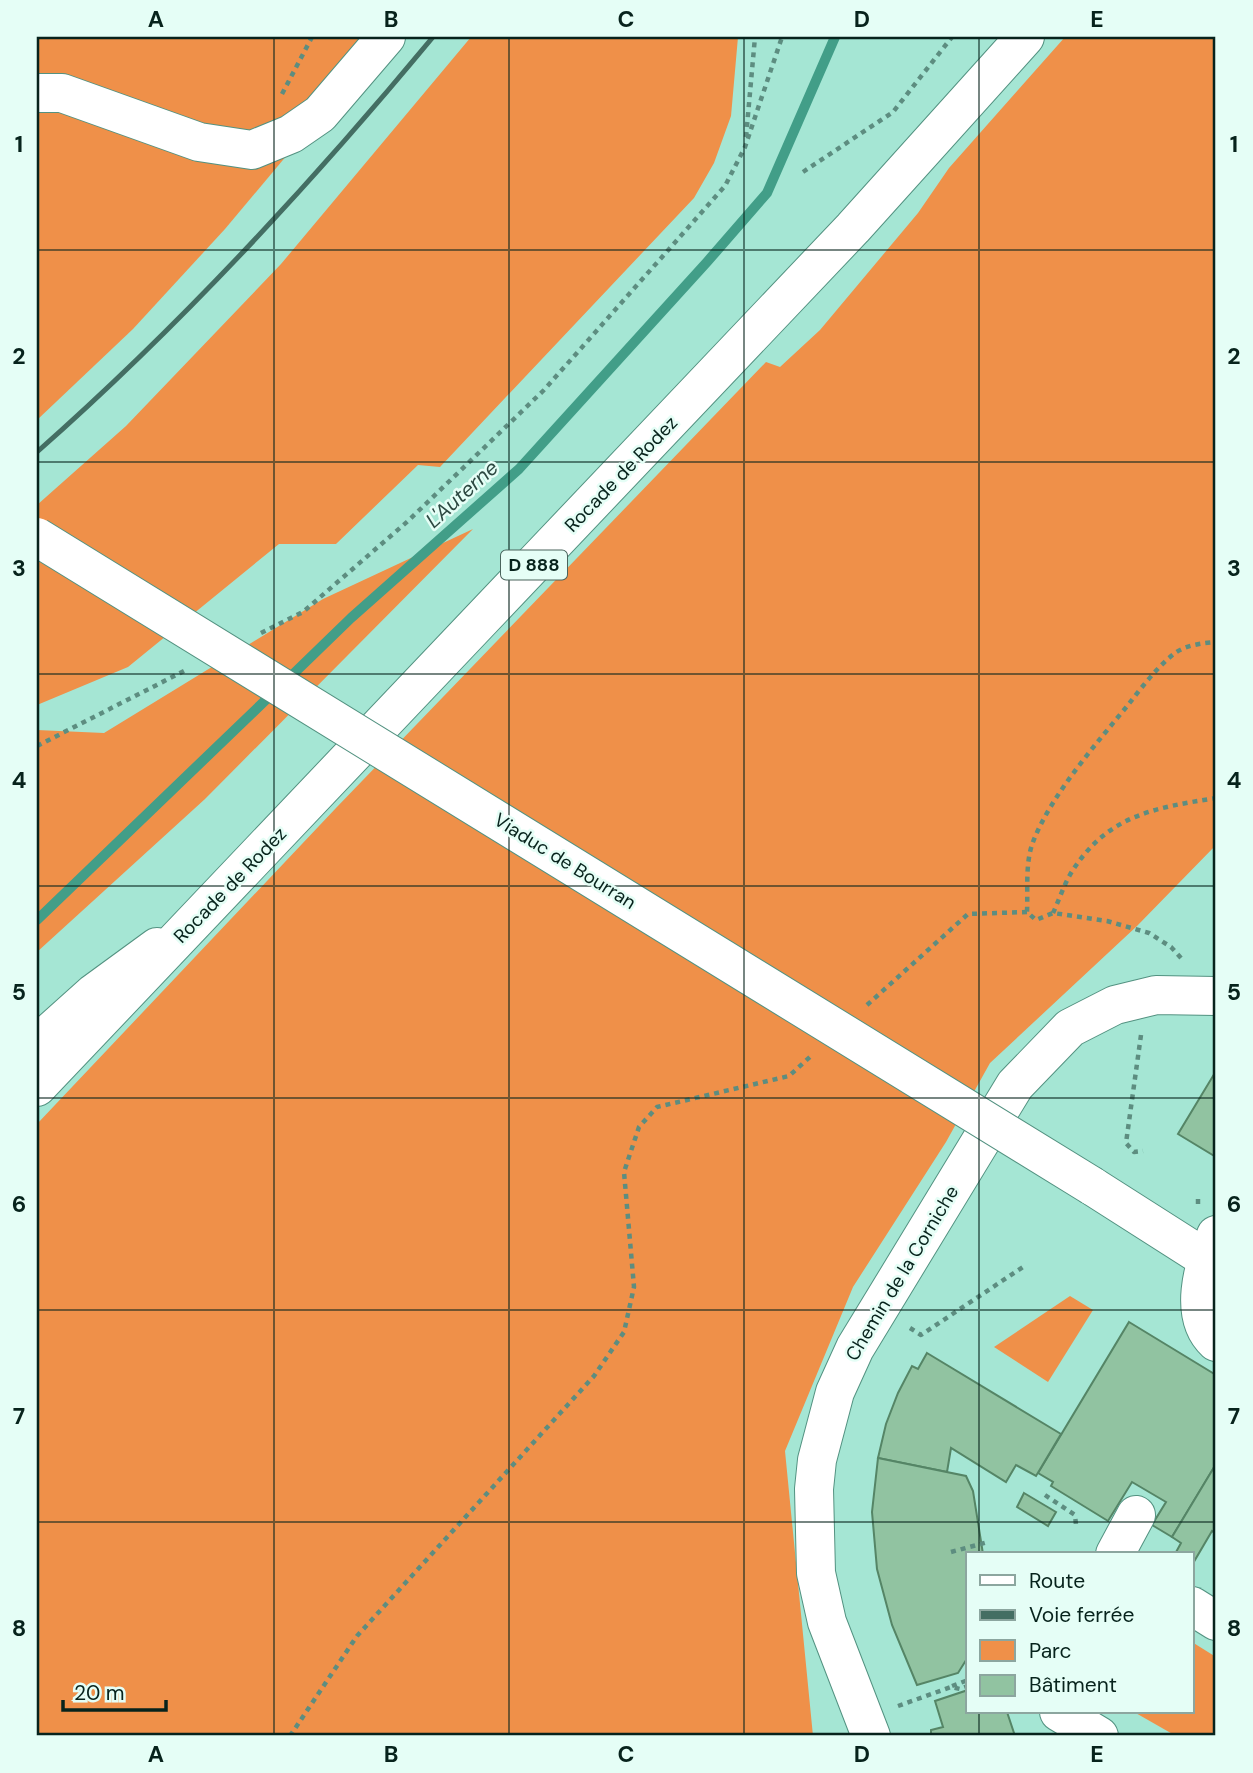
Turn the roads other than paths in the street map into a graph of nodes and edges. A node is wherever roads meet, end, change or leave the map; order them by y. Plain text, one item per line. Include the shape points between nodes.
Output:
1 (386, 37) edge
2 (1025, 37) edge
3 (37, 93) edge
4 (37, 537) edge
5 (194, 923) junction
6 (1216, 996) edge
7 (37, 1044) edge
8 (37, 1087) edge
9 (1213, 1253) edge
10 (1216, 1342) edge
11 (1136, 1515) dead end
12 (1116, 1552) edge
13 (1194, 1607) edge
14 (1216, 1621) edge
15 (1062, 1714) edge
16 (871, 1736) edge
17 (1099, 1736) edge

1 - 3 main road via 320,114 291,134 252,150 199,142 61,93
2 - 5 main road, Rocade de Rodez / D 888 via 853,228
4 - 9 main road, Viaduc de Bourran, bridge via 1093,1186
5 - 7 main road via 139,958
5 - 8 main road, Rocade de Rodez / D 888
6 - 16 main road, Chemin de la Corniche via 1156,995 1115,1005 1070,1028 1015,1085 855,1348 835,1392 817,1460 816,1573 827,1622
9 - 10 main road via 1200,1306 1202,1320
11 - 12 main road
13 - 14 main road
15 - 17 main road

